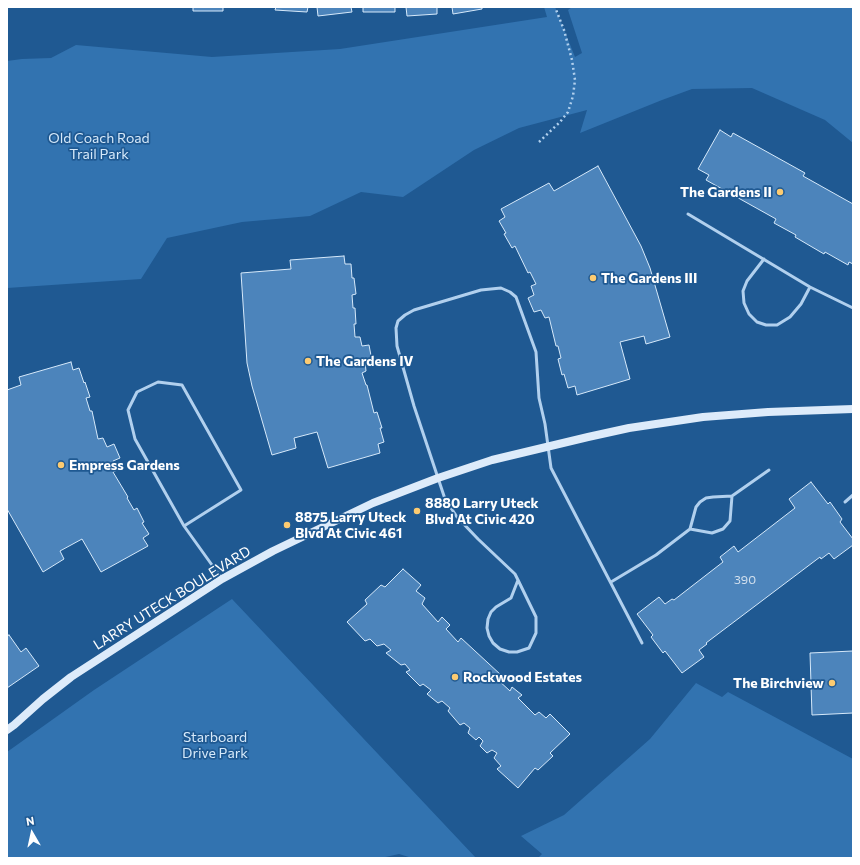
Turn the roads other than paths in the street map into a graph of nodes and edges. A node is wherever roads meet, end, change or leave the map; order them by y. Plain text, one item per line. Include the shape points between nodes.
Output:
1 (688, 214) dead end
2 (764, 259) junction
3 (810, 286) junction
4 (853, 308) edge
5 (853, 409) edge
6 (548, 446) junction
7 (768, 470) dead end
8 (438, 478) junction
9 (853, 495) edge
10 (732, 496) junction
11 (845, 502) dead end
12 (184, 526) junction
13 (690, 529) junction
14 (222, 579) junction
15 (518, 580) junction
16 (611, 582) junction
17 (642, 642) dead end
18 (7, 730) edge

1 - 2 lane
2 - 3 lane
2 - 3 lane via 747,280 743,291 744,303 749,314 757,322 776,325 790,317 801,304
3 - 4 lane
5 - 6 main road, LARRY UTECK BOULEVARD via 703,417 629,428
6 - 8 main road, LARRY UTECK BOULEVARD via 492,460
6 - 8 lane via 539,398 536,352 516,297 501,288 481,290 414,310 398,321 396,328 397,346
6 - 16 lane via 551,468
7 - 10 lane
8 - 14 main road, LARRY UTECK BOULEVARD via 373,503 273,551
8 - 15 lane via 445,499 457,517 515,574
9 - 11 lane
10 - 13 lane via 706,498 700,502 696,507
10 - 13 lane via 730,521 723,529 712,534
12 - 12 lane via 135,440 128,410 137,392 158,382 182,385 241,490
12 - 14 lane
13 - 16 lane
14 - 18 main road, LARRY UTECK BOULEVARD via 71,677
15 - 15 lane via 511,598 496,606 488,619 487,628 493,643 508,652 529,648 536,633 536,616
16 - 17 lane

